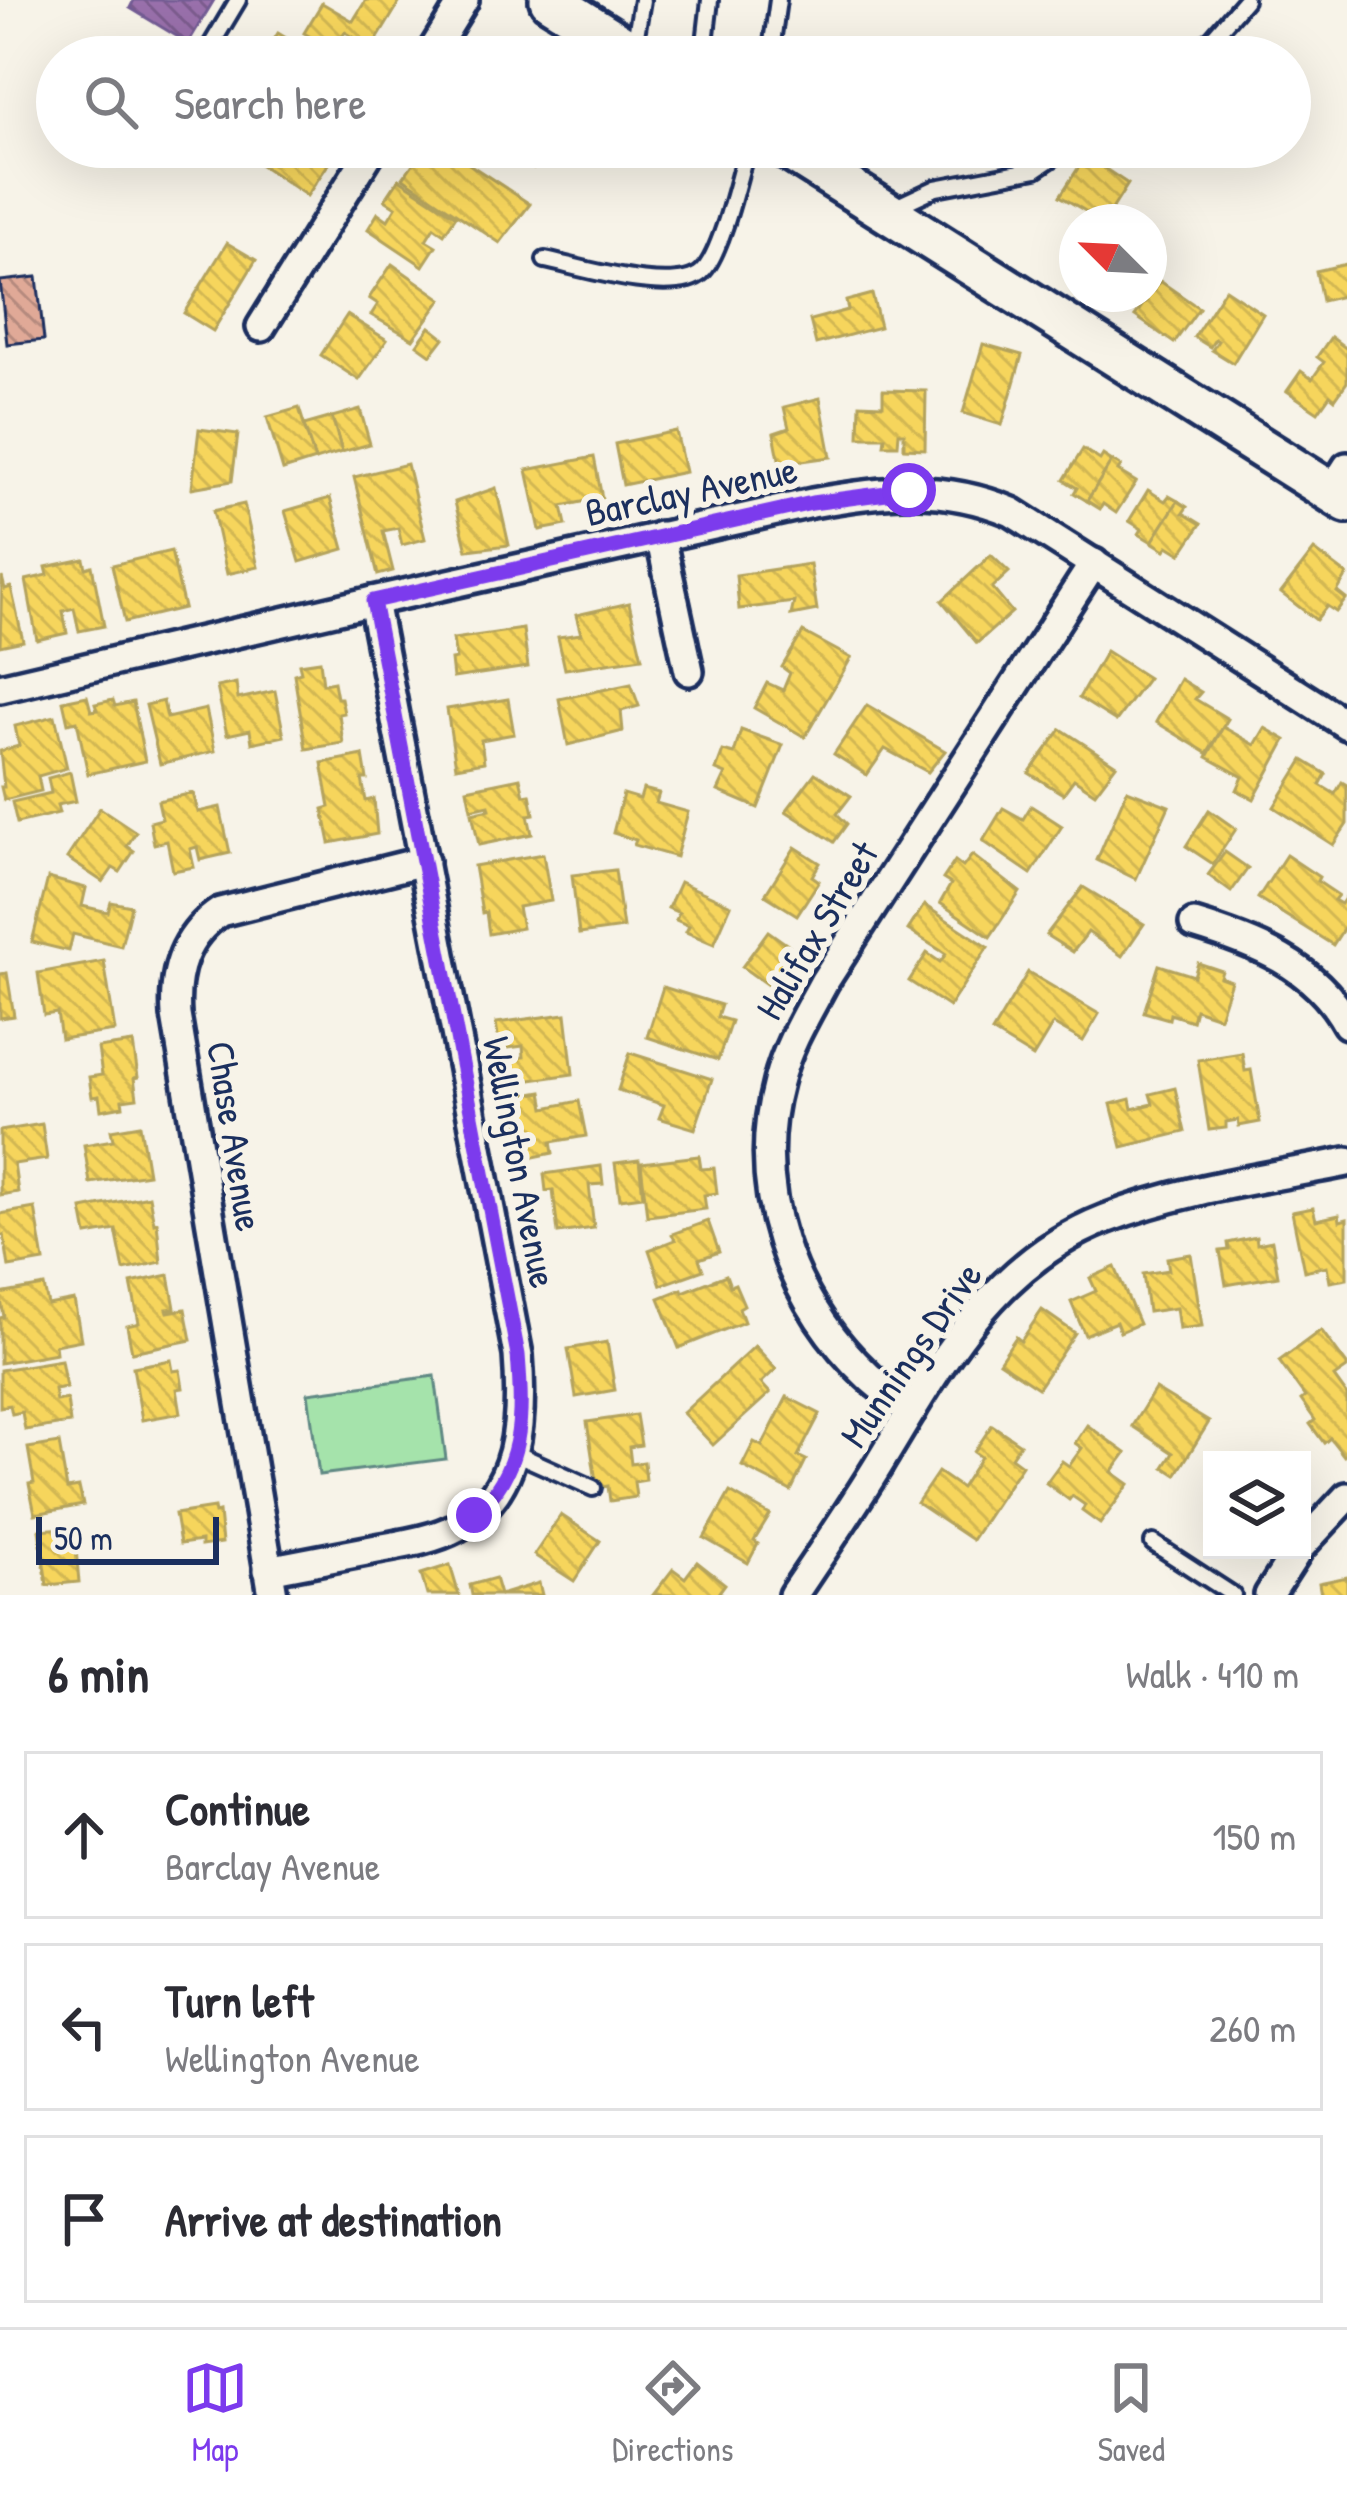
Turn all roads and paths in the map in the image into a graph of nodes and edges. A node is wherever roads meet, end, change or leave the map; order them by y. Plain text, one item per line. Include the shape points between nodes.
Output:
1 (238, 0) edge
2 (464, 0) edge
3 (642, 0) edge
4 (710, 0) edge
5 (778, 0) edge
6 (1245, 0) edge
7 (571, 6) edge
8 (217, 36) edge
9 (442, 36) edge
10 (612, 36) edge
11 (639, 36) edge
12 (706, 36) edge
13 (773, 36) edge
14 (1216, 36) edge
15 (360, 168) edge
16 (741, 168) edge
17 (817, 168) edge
18 (1038, 168) edge
19 (886, 211) junction
20 (545, 260) dead end
21 (260, 327) dead end
22 (1342, 487) edge
23 (660, 536) junction
24 (1094, 563) junction
25 (373, 601) junction
26 (689, 671) dead end
27 (0, 688) edge
28 (1347, 724) edge
29 (424, 862) junction
30 (1194, 924) dead end
31 (1347, 1024) edge
32 (1347, 1162) edge
33 (912, 1410) junction
34 (515, 1453) junction
35 (593, 1489) dead end
36 (1347, 1497) edge
37 (1311, 1535) edge
38 (1154, 1543) dead end
39 (1292, 1559) edge
40 (271, 1582) edge
41 (793, 1595) edge
42 (1233, 1595) edge
43 (1269, 1595) edge

1 - 8 lane
2 - 9 street
3 - 11 lane
4 - 12 lane
5 - 13 lane
6 - 14 lane
7 - 10 main road
15 - 21 street
16 - 20 lane via 717,249 702,272 650,281
17 - 19 main road
18 - 19 lane via 936,188
19 - 22 main road
23 - 24 street, Barclay Avenue via 847,497 935,491 1012,512
23 - 25 street, Barclay Avenue
23 - 26 street
24 - 28 street, Barclay Avenue
24 - 33 street, Halifax Street via 824,982 778,1081 768,1154 789,1265 855,1362
25 - 27 street, Barclay Avenue
25 - 29 street, Wellington Avenue
29 - 34 street, Wellington Avenue via 518,1355
29 - 40 street, Chase Avenue via 220,912 195,933 178,968 176,1015
30 - 31 street via 1295,965
32 - 33 street, Munnings Drive via 1154,1203 1068,1237 986,1302
33 - 41 street, Munnings Drive
34 - 35 lane
34 - 40 street, Wellington Avenue via 490,1501 459,1526
36 - 37 street
38 - 42 lane
39 - 43 street

